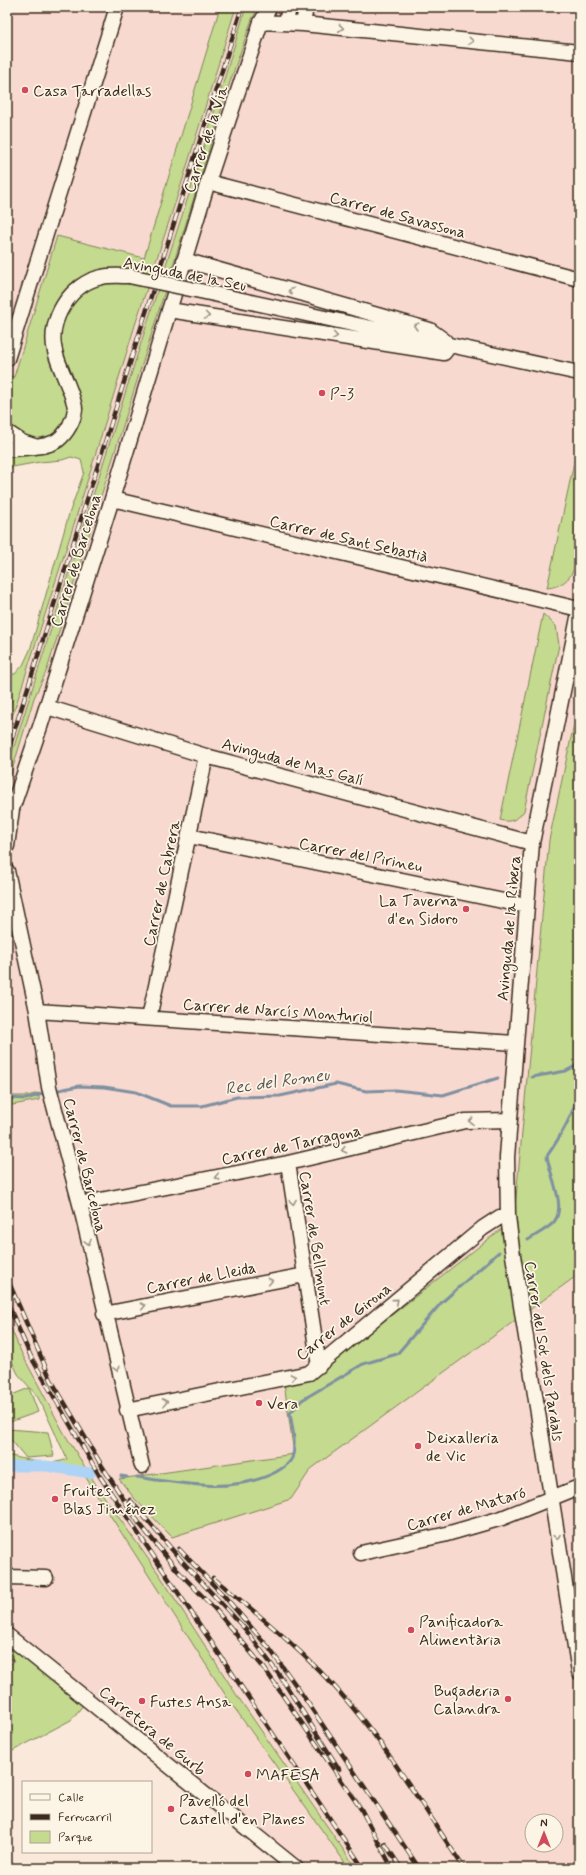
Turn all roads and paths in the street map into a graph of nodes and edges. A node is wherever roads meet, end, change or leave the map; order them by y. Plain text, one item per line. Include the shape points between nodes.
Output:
1 (117, 7) edge
2 (270, 7) edge
3 (289, 7) edge
4 (306, 7) edge
5 (261, 22) junction
6 (286, 23) junction
7 (303, 24) junction
8 (579, 52) edge
9 (208, 182) junction
10 (184, 260) junction
11 (579, 279) edge
12 (177, 283) joint
13 (169, 310) junction
14 (450, 345) junction
15 (7, 359) edge
16 (579, 373) edge
17 (7, 432) edge
18 (38, 447) junction
19 (7, 450) edge
20 (112, 499) junction
21 (579, 609) edge
22 (579, 613) edge
23 (47, 707) junction
24 (206, 756) junction
25 (189, 836) junction
26 (532, 843) junction
27 (7, 846) edge
28 (7, 871) edge
29 (527, 906) junction
30 (37, 1010) junction
31 (149, 1018) junction
32 (516, 1043) junction
33 (510, 1120) junction
34 (288, 1164) junction
35 (80, 1204) junction
36 (508, 1216) junction
37 (512, 1249) joint
38 (305, 1275) junction
39 (104, 1314) junction
40 (319, 1366) junction
41 (127, 1410) junction
42 (142, 1466) dead end
43 (579, 1487) edge
44 (551, 1499) junction
45 (361, 1553) dead end
46 (7, 1577) edge
47 (46, 1578) dead end
48 (7, 1635) edge
49 (579, 1672) edge
50 (296, 1868) edge

1 - 15 street
2 - 5 street, Carrer de la Via
3 - 6 street
4 - 7 street
5 - 6 street
5 - 9 street, Carrer de la Via
6 - 7 street
7 -> 8 street
9 - 10 street, Carrer de la Via
9 - 11 street, Carrer de Savassona
10 - 12 street, Carrer de la Via
14 -> 10 street, Avinguda de la Seu via 430,330
12 - 13 street, Carrer de Barcelona
13 -> 14 street via 444,353
13 - 20 street, Carrer de Barcelona
14 - 16 street, Avinguda de la Seu
14 - 18 street, Avinguda de la Seu, bridge via 129,276 101,277 76,288 60,309 52,337 75,407 73,422 57,440
17 - 18 street via 22,442
18 - 19 street, Avinguda de la Seu
20 - 21 street, Carrer de Sant Sebastià
20 - 23 street, Carrer de Barcelona
22 - 26 street, Avinguda de la Ribera
23 - 24 street, Avinguda de Mas Galí
23 - 27 street, Carrer de Barcelona via 12,809
24 - 25 street, Carrer de Cabrera
24 - 26 street, Avinguda de Mas Galí
25 - 29 street, Carrer del Pirineu
25 - 31 street, Carrer de Cabrera
26 - 29 street, Avinguda de la Ribera
28 - 30 street, Carrer de Barcelona
29 - 32 street, Avinguda de la Ribera
30 - 31 street, Carrer de Narcís Monturiol
30 - 35 street, Carrer de Barcelona via 49,1087
31 - 32 street, Carrer de Narcís Monturiol
32 - 33 street, Avinguda de la Ribera
33 -> 34 street, Carrer de Tarragona via 465,1121
33 - 36 street, Avinguda de la Ribera via 507,1157
34 -> 35 street, Carrer de Tarragona
34 -> 38 street, Carrer de Bellmunt
35 -> 39 street, Carrer de Barcelona
36 - 37 street, Avinguda de la Ribera
40 -> 36 street, Carrer de Girona via 482,1228 500,1217
37 - 44 street, Carrer del Sot dels Pardals
39 -> 38 street, Carrer de Lleida
38 - 40 street, Carrer de Bellmunt
39 -> 41 street, Carrer de Barcelona
41 -> 40 street, Carrer de Girona via 309,1373
41 - 42 street, Carrer de Barcelona
43 - 44 street, Carrer de Mataró
44 - 45 street, Carrer de Mataró via 502,1518 443,1535
44 -> 49 street, Carrer del Sot dels Pardals
46 - 47 street
48 - 50 street, Carretera de Gurb

